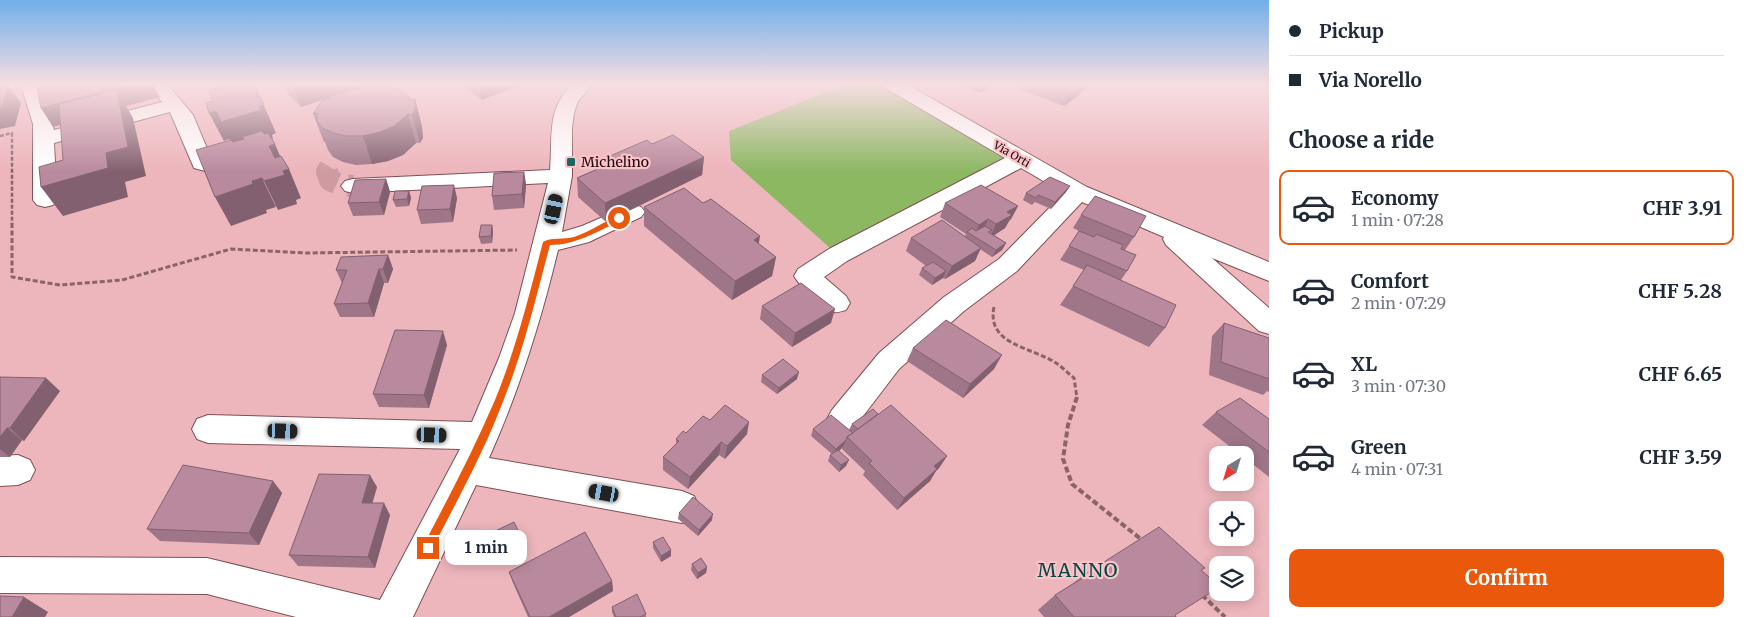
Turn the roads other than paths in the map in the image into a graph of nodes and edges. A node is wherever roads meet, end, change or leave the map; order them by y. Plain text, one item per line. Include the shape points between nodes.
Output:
1 (40, 114) edge
2 (141, 114) edge
3 (182, 114) edge
4 (564, 114) edge
5 (943, 114) edge
6 (44, 139) junction
7 (232, 159) edge
8 (1020, 159) junction
9 (561, 176) junction
10 (353, 186) tunnel mouth
11 (1079, 192) junction
12 (45, 200) edge
13 (633, 212) dead end
14 (1158, 224) junction
15 (546, 246) junction
16 (1269, 272) edge
17 (836, 303) dead end
18 (1269, 324) edge
19 (843, 419) dead end
20 (208, 429) dead end
21 (483, 436) junction
22 (469, 469) junction
23 (682, 507) edge
24 (0, 575) edge
25 (373, 617) edge
26 (392, 617) edge

1 - 6 street
2 - 6 street
3 - 7 street via 202,163 210,165
4 - 9 street
5 - 8 street, Via Orti
6 - 12 street
8 - 11 street, Via Orti
8 - 17 street via 838,255 807,276
9 - 10 street
9 - 15 street
11 - 14 street, Via Orti
11 - 19 street via 1001,270 954,304 889,362
13 - 15 street via 578,238
14 - 16 street, Via Orti
14 - 18 street
15 - 21 street via 522,335 500,399
20 - 21 street
21 - 22 street
22 - 23 street
22 - 26 street
24 - 25 street via 207,576

